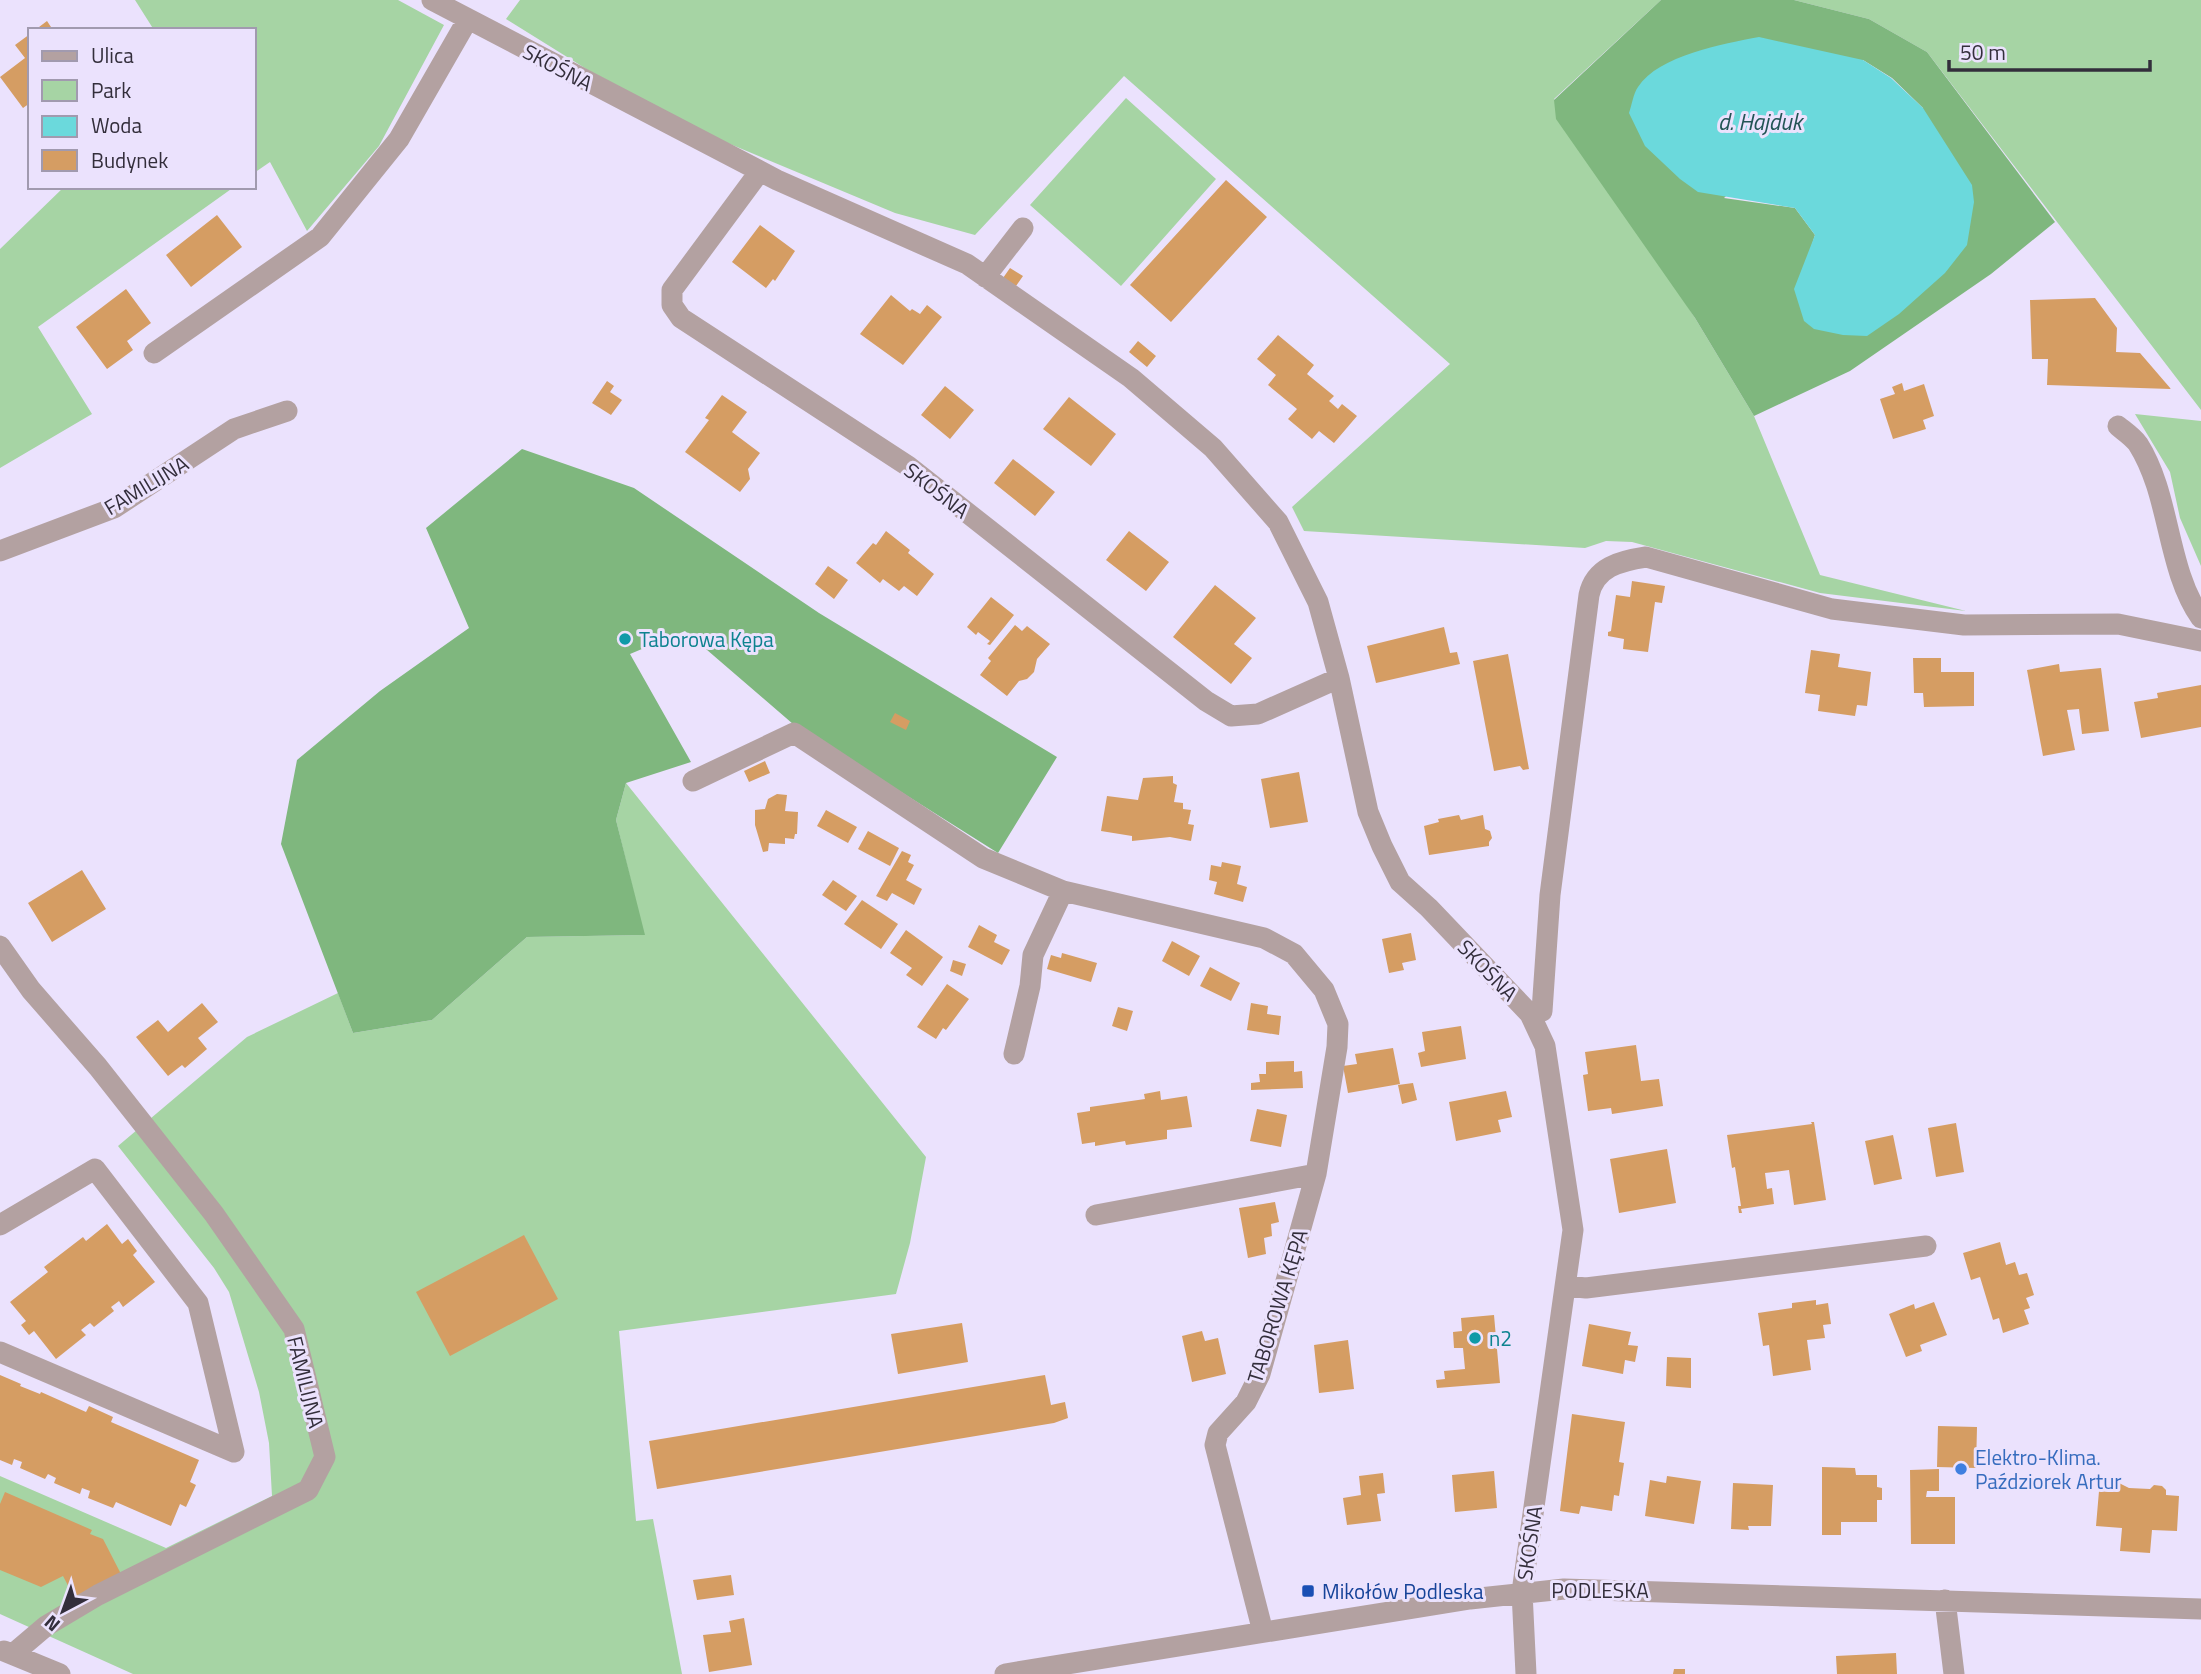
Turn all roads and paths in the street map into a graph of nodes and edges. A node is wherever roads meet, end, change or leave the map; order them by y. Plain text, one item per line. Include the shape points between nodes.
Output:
1 (432, 0) edge
2 (468, 19) junction
3 (760, 171) junction
4 (1023, 228) dead end
5 (985, 277) junction
6 (154, 354) dead end
7 (287, 411) dead end
8 (2118, 426) dead end
9 (0, 551) edge
10 (2201, 618) edge
11 (2201, 641) edge
12 (1339, 678) junction
13 (693, 781) dead end
14 (1063, 891) junction
15 (0, 946) edge
16 (1530, 1014) junction
17 (1014, 1054) dead end
18 (1316, 1174) junction
19 (1096, 1215) dead end
20 (0, 1225) edge
21 (1926, 1246) dead end
22 (1566, 1286) junction
23 (0, 1352) edge
24 (1522, 1592) junction
25 (1945, 1600) junction
26 (2201, 1609) edge
27 (1263, 1632) junction
28 (6, 1652) edge
29 (30, 1669) edge
30 (60, 1674) edge
31 (1005, 1674) edge
32 (1526, 1674) edge
33 (1954, 1674) edge

1 - 2 street, SKOŚNA
2 - 3 street, SKOŚNA
2 - 6 street via 399,139 320,237
3 - 5 street, SKOŚNA via 967,264
3 - 12 street, SKOŚNA via 672,290 672,304 681,318 908,466 1231,716 1258,714
4 - 5 street
5 - 12 street, SKOŚNA via 1131,378 1213,448 1258,498 1278,522 1318,602
7 - 9 street, FAMILIJNA via 234,429 114,508
8 - 10 street via 2137,443 2158,488 2176,561
11 - 16 street via 2118,624 1964,625 1832,610 1646,557 1599,572 1589,595 1553,868 1542,1011
12 - 16 street, SKOŚNA via 1368,812 1400,882
13 - 14 street, TABOROWA KĘPA via 794,733 983,858
14 - 17 street via 1033,955
14 - 18 street, TABOROWA KĘPA via 1264,938 1294,954 1324,990 1338,1024
15 - 28 street, FAMILIJNA via 215,1214 294,1329 325,1457 308,1490 98,1595
16 - 22 street, SKOŚNA via 1545,1046 1573,1230
18 - 19 street
18 - 27 street, TABOROWA KĘPA via 1260,1374 1246,1402 1218,1433 1215,1445
20 - 23 street via 95,1170 198,1303 234,1452
21 - 22 street via 1586,1288
22 - 24 street, SKOŚNA
24 - 25 street, PODLESKA via 1626,1589
24 - 27 street, PODLESKA
24 - 32 street, SKOŚNA
25 - 26 street, PODLESKA
25 - 33 street
27 - 31 street, PODLESKA
28 - 29 street
29 - 30 street

